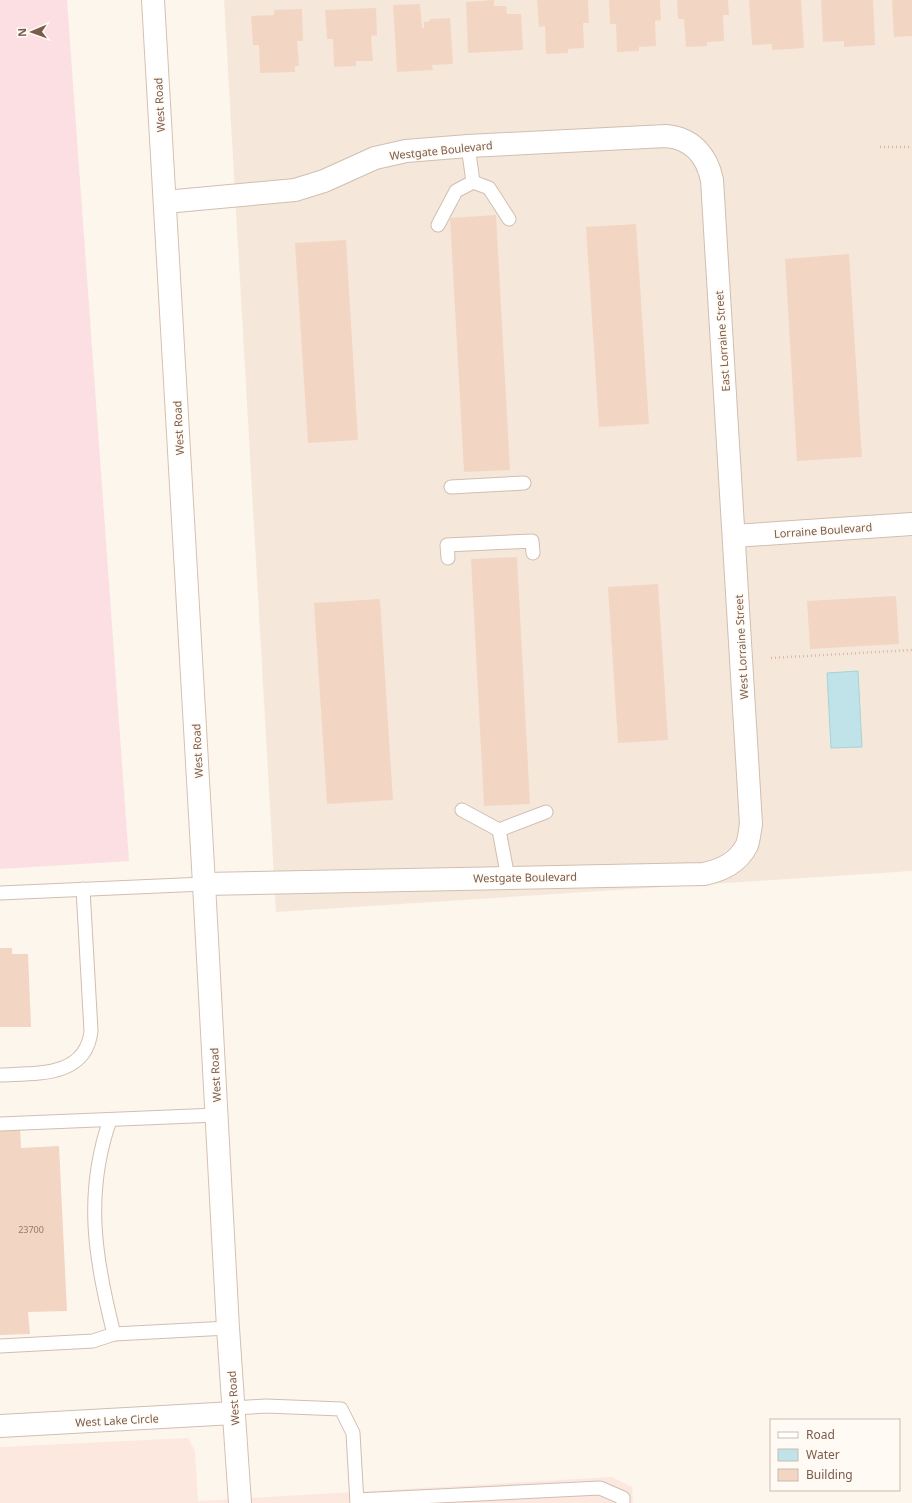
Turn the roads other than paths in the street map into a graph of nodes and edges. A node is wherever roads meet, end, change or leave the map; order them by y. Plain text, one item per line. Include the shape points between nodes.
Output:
1 (153, 0) edge
2 (468, 146) junction
3 (697, 149) joint
4 (472, 182) junction
5 (165, 202) junction
6 (509, 220) dead end
7 (438, 225) dead end
8 (524, 482) dead end
9 (451, 487) dead end
10 (912, 524) edge
11 (734, 536) junction
12 (533, 553) dead end
13 (448, 558) dead end
14 (747, 758) joint
15 (462, 810) dead end
16 (546, 812) dead end
17 (499, 830) junction
18 (508, 878) junction
19 (204, 884) junction
20 (83, 889) junction
21 (0, 893) edge
22 (0, 1075) edge
23 (217, 1115) junction
24 (110, 1120) junction
25 (0, 1124) edge
26 (228, 1328) junction
27 (114, 1334) junction
28 (0, 1346) edge
29 (234, 1410) junction
30 (0, 1426) edge
31 (357, 1502) edge
32 (240, 1503) edge
33 (623, 1503) edge

1 - 5 street, West Road
2 - 3 street, Westgate Boulevard via 675,136
2 - 4 lane
2 - 5 street, Westgate Boulevard via 406,151 375,158 324,181 295,190
3 - 11 street, East Lorraine Street via 710,168 712,180
4 - 6 lane via 489,188
4 - 7 lane via 456,191
5 - 19 street, West Road
8 - 9 lane
10 - 11 street, Lorraine Boulevard
11 - 14 street, West Lorraine Street
12 - 13 lane via 532,541 447,545
14 - 18 street, Westgate Boulevard via 751,824 747,844 736,860 720,870 704,874
15 - 17 lane
16 - 17 lane
17 - 18 lane
18 - 19 street, Westgate Boulevard
19 - 20 lane
19 - 23 street, West Road
20 - 21 lane
20 - 22 lane via 91,1031 87,1049 76,1061 58,1070
23 - 24 lane
23 - 26 street, West Road
24 - 25 lane
24 - 27 lane via 99,1157 94,1223 99,1267
26 - 27 lane
26 - 29 street, West Road
27 - 28 lane via 93,1342
29 - 30 street, West Lake Circle
29 - 31 lane via 266,1406 341,1409 353,1433
29 - 32 street, West Road
31 - 33 lane via 600,1488 623,1498

